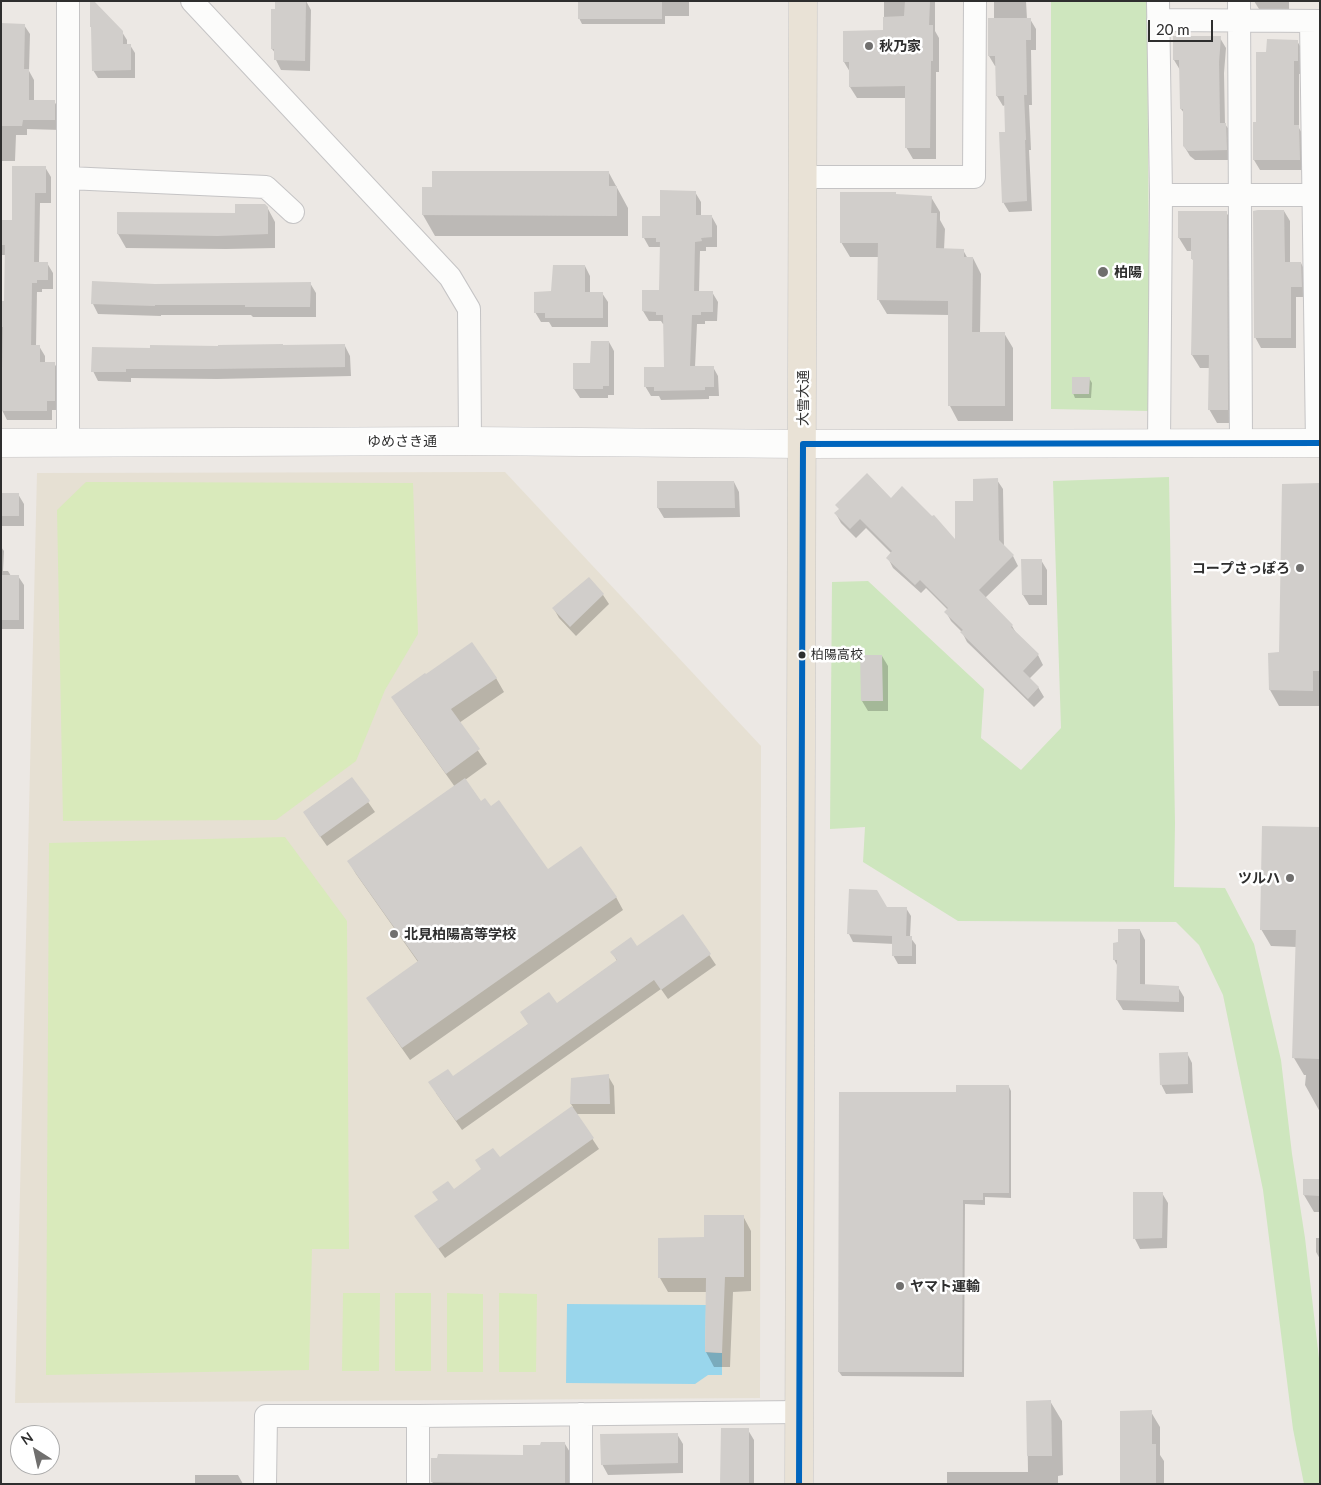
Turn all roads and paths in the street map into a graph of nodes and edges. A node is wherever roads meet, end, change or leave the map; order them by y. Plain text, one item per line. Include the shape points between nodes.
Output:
1 (68, 1) edge
2 (192, 1) edge
3 (803, 1) edge
4 (975, 1) edge
5 (1158, 11) edge
6 (1240, 11) edge
7 (1315, 21) edge
8 (803, 177) junction
9 (68, 178) junction
10 (1161, 195) junction
11 (1240, 195) junction
12 (1316, 195) edge
13 (293, 212) dead end
14 (470, 441) junction
15 (68, 442) junction
16 (1, 443) edge
17 (1158, 443) junction
18 (1241, 443) junction
19 (1318, 443) edge
20 (803, 444) junction
21 (799, 1412) junction
22 (581, 1414) junction
23 (418, 1416) junction
24 (265, 1484) edge
25 (418, 1484) edge
26 (582, 1484) edge
27 (799, 1484) edge

1 - 9 street
2 - 14 street via 450,277 469,310
3 - 8 highway, 大雪大通
4 - 8 street via 974,177
5 - 6 street
5 - 10 street
6 - 7 street
6 - 11 street
7 - 12 street
8 - 20 highway, 大雪大通
9 - 13 street via 266,187
9 - 15 street
10 - 11 street
10 - 17 street
11 - 12 street
11 - 18 street
12 - 19 street
14 - 15 street, ゆめさき通
14 - 20 street, ゆめさき通
15 - 16 street, ゆめさき通
17 - 18 street, ゆめさき通
17 - 20 street, ゆめさき通
18 - 19 street, ゆめさき通
20 - 21 highway, 大雪大通
21 - 22 street
21 - 27 highway, 大雪大通
22 - 23 street
22 - 26 street
23 - 24 street via 266,1416
23 - 25 street

